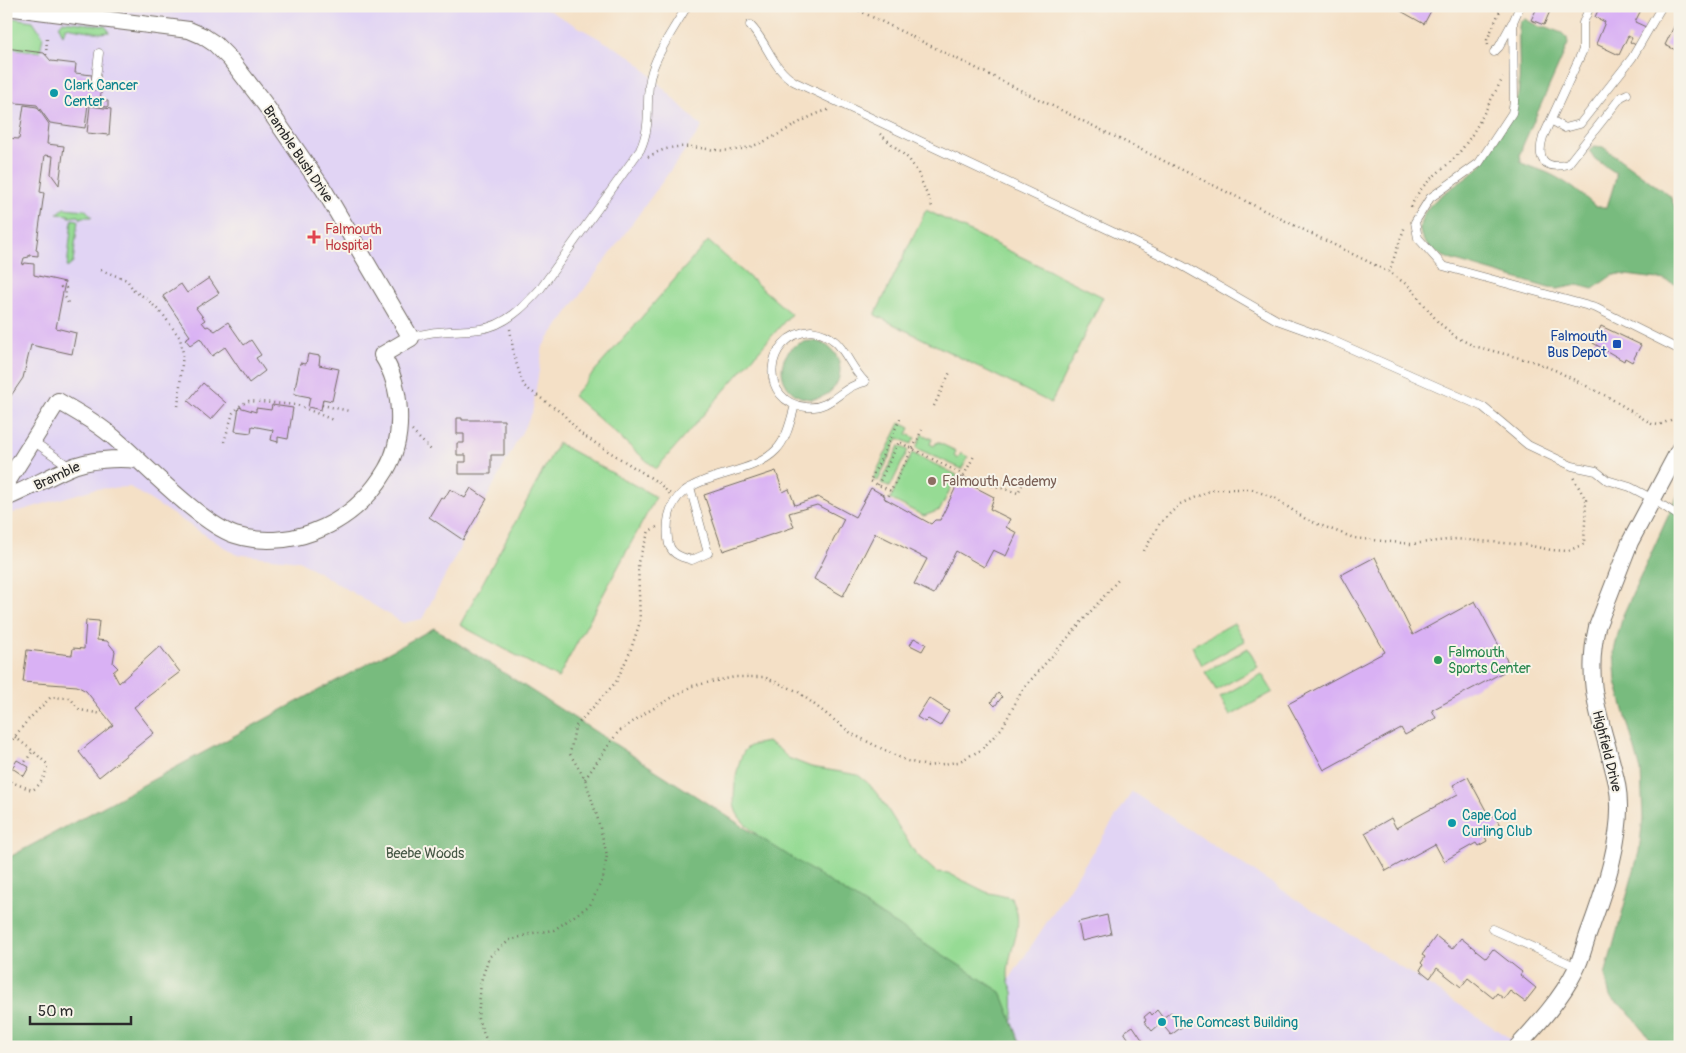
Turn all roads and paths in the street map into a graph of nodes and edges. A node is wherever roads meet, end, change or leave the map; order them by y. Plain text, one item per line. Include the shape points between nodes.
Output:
1 (686, 6) edge
2 (850, 6) edge
3 (1502, 6) edge
4 (1520, 6) edge
5 (1590, 6) edge
6 (1662, 6) edge
7 (6, 7) edge
8 (1513, 22) junction
9 (750, 25) dead end
10 (47, 38) dead end
11 (1494, 52) joint
12 (100, 53) dead end
13 (46, 55) dead end
14 (1504, 72) dead end
15 (95, 86) dead end
16 (1627, 94) dead end
17 (844, 105) junction
18 (868, 117) junction
19 (1551, 120) junction
20 (645, 159) dead end
21 (933, 209) dead end
22 (1409, 212) dead end
23 (1406, 222) dead end
24 (101, 270) dead end
25 (1389, 272) junction
26 (63, 282) dead end
27 (68, 303) dead end
28 (507, 318) junction
29 (411, 338) junction
30 (1680, 350) edge
31 (951, 370) dead end
32 (322, 405) dead end
33 (795, 405) junction
34 (934, 406) dead end
35 (178, 407) dead end
36 (349, 411) dead end
37 (1680, 416) edge
38 (900, 419) dead end
39 (333, 420) dead end
40 (406, 428) dead end
41 (922, 430) dead end
42 (33, 441) junction
43 (224, 442) dead end
44 (912, 448) junction
45 (1680, 448) edge
46 (431, 450) dead end
47 (974, 456) dead end
48 (138, 460) junction
49 (1565, 462) junction
50 (70, 467) junction
51 (1011, 474) dead end
52 (8, 479) edge
53 (968, 481) dead end
54 (878, 485) junction
55 (690, 487) junction
56 (891, 491) junction
57 (6, 498) edge
58 (1653, 499) junction
59 (676, 500) junction
60 (886, 500) dead end
61 (1680, 517) edge
62 (668, 521) junction
63 (1144, 551) dead end
64 (1118, 578) dead end
65 (102, 714) dead end
66 (15, 737) junction
67 (6, 741) edge
68 (9, 744) junction
69 (6, 748) edge
70 (33, 750) junction
71 (25, 762) dead end
72 (585, 779) junction
73 (6, 780) edge
74 (1492, 929) dead end
75 (1577, 967) junction
76 (489, 1047) edge
77 (1517, 1047) edge

1 - 28 lane via 652,70 647,135 640,150 541,288 521,309
2 - 25 path
3 - 11 path via 1487,40
4 - 8 lane
5 - 19 lane via 1583,23 1583,50
6 - 19 lane via 1632,58 1580,124 1565,128
7 - 29 street, Bramble Bush Drive via 196,32 215,44 230,59 324,190
8 - 11 lane
8 - 30 lane via 1512,114 1479,163 1430,198 1415,222 1418,238 1443,266 1596,308
9 - 17 lane via 783,74
10 - 13 path
12 - 15 lane
14 - 22 path via 1462,149 1423,185
16 - 19 lane via 1621,97 1568,164 1548,165 1541,158 1540,148
17 - 18 lane
17 - 20 path via 820,112 770,140 740,150 674,146
18 - 21 path via 880,135 909,159
18 - 49 lane via 1145,247 1276,320 1328,338 1482,406 1528,445
23 - 25 path
24 - 35 path via 126,280 164,316 180,338 183,353
25 - 37 path via 1410,287 1445,329 1465,342 1557,371 1652,424 1659,425
26 - 27 path via 61,287 66,288
28 - 29 lane via 486,328 430,332
28 - 59 path via 524,386 563,414 581,434 659,483
29 - 48 street via 382,355 395,381 398,409 395,446 388,468 359,506 319,530 300,537 272,540 234,535 200,514
31 - 34 path
32 - 36 path
33 - 33 lane via 823,406 855,384 865,382 850,365 840,344 822,332 796,334 784,342 776,354 772,369 775,384
33 - 55 lane via 784,440 777,450 765,459
38 - 54 path via 870,481
39 - 43 path via 297,405 249,401 233,413
40 - 46 path
41 - 44 path
42 - 48 street, Bramble via 58,401 119,442
42 - 50 lane
42 - 52 street, Bramble
44 - 47 path via 964,475
44 - 54 path via 899,442
44 - 56 path
45 - 58 street, Highfield Drive
48 - 50 street, Bramble via 122,459
49 - 58 lane via 1587,467 1607,480
49 - 63 path via 1586,500 1584,544 1568,551 1456,539 1411,544 1354,538 1307,520 1276,499 1252,489 1214,489 1180,504 1160,523
50 - 57 street, Bramble
51 - 53 path via 1024,481 1018,493 975,480
54 - 56 path
55 - 59 lane
55 - 62 lane via 708,553 692,560 674,553 669,545
56 - 60 path
58 - 61 lane
58 - 75 street, Highfield Drive via 1630,542 1594,641 1592,681 1617,784 1619,817 1602,897
59 - 62 lane
62 - 72 path via 650,531 638,562 640,622 630,652 616,682 575,727 570,754
64 - 72 path via 1023,689 1002,728 981,750 958,762 928,766 907,761 852,734 797,691 764,677 735,677 692,686 646,712 618,732
65 - 66 path via 80,710 70,698 51,697
66 - 68 path
66 - 70 path
67 - 68 path
68 - 69 path
70 - 71 path
70 - 73 path via 47,764 47,771 37,788 32,790
72 - 76 path via 607,856 603,878 590,905 554,930 510,940 489,957 481,981 478,1019
74 - 75 lane
75 - 77 street, Highfield Drive via 1537,1026

